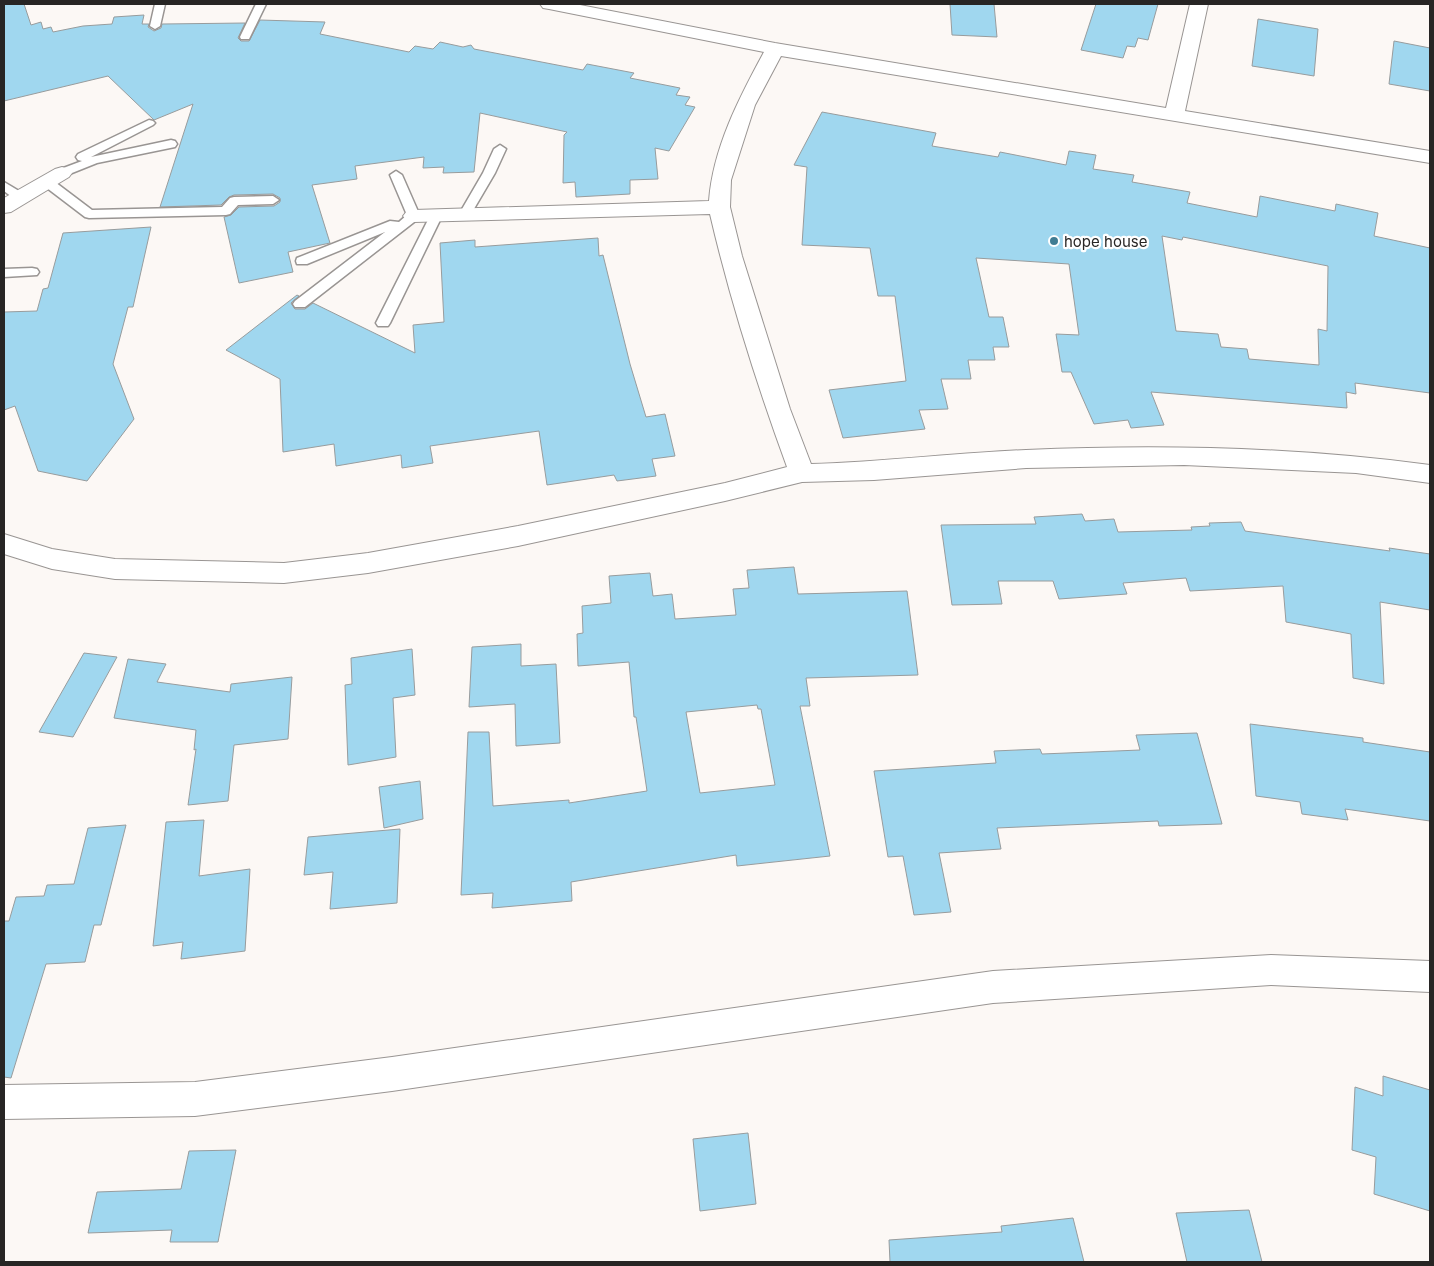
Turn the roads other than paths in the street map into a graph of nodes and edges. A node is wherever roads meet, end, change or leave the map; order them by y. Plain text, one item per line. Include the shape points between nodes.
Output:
1 (160, 4) edge
2 (261, 4) edge
3 (549, 4) edge
4 (1199, 4) edge
5 (156, 26) dead end
6 (244, 37) dead end
7 (775, 49) junction
8 (1174, 116) junction
9 (149, 123) dead end
10 (172, 144) dead end
11 (500, 149) dead end
12 (1430, 157) edge
13 (396, 175) dead end
14 (54, 177) junction
15 (9, 197) edge
16 (273, 200) dead end
17 (719, 207) junction
18 (414, 216) junction
19 (436, 216) junction
20 (464, 216) junction
21 (302, 261) dead end
22 (32, 272) dead end
23 (4, 273) edge
24 (300, 304) dead end
25 (383, 323) dead end
26 (802, 473) junction
27 (1430, 474) edge
28 (4, 544) edge
29 (1430, 977) edge
30 (4, 1102) edge

1 - 5 lane
2 - 6 lane
3 - 7 street
4 - 8 street
7 - 8 street
7 - 17 street via 745,105 721,180
8 - 12 street
9 - 14 lane via 83,156
10 - 14 lane via 94,160
11 - 20 lane
13 - 18 lane
14 - 15 street
14 - 16 lane via 89,214 226,211 234,201
17 - 20 street
17 - 26 street via 778,409
18 - 19 street
18 - 21 lane
18 - 24 lane
19 - 20 street
19 - 25 lane
22 - 23 lane
26 - 27 street via 1026,459 1184,456 1356,464
26 - 28 street via 518,536 368,563 284,573 115,569 52,559
29 - 30 street via 1271,970 993,987 392,1074 195,1099

